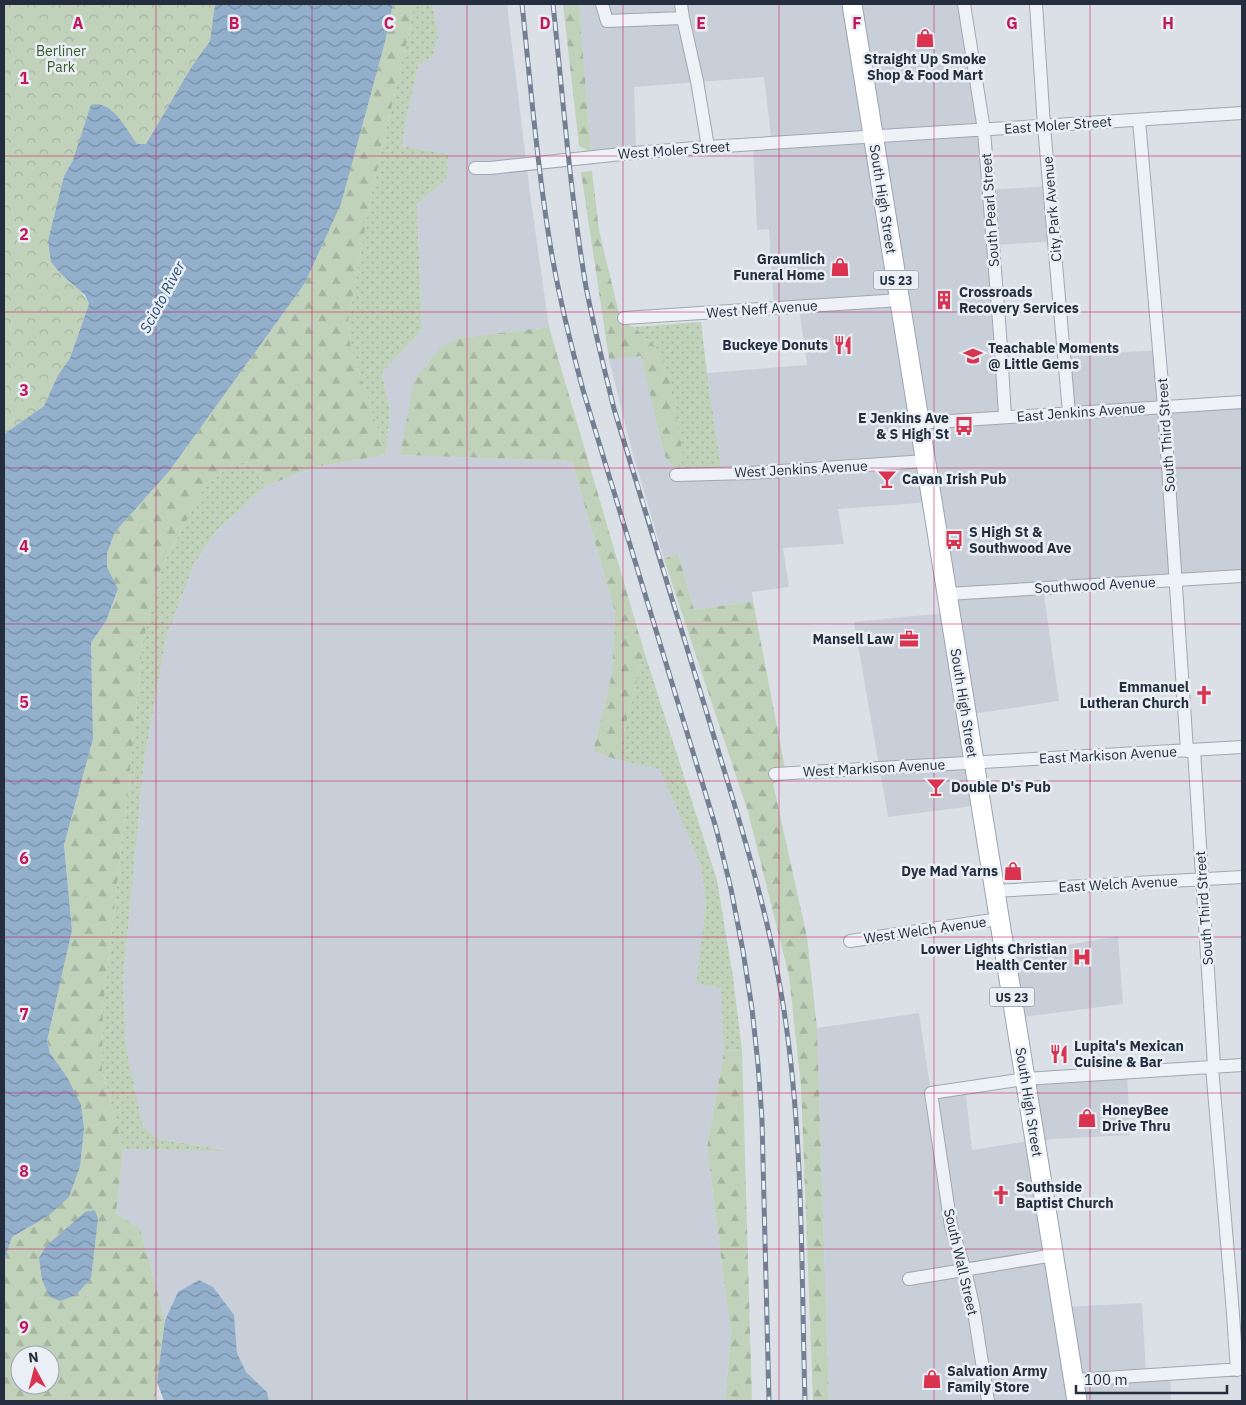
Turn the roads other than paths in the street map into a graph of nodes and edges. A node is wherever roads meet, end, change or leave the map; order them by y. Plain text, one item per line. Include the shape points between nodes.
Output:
1 (602, 4) edge
2 (681, 4) edge
3 (852, 4) edge
4 (964, 4) edge
5 (1036, 4) edge
6 (683, 18) junction
7 (1242, 113) edge
8 (1140, 120) junction
9 (1044, 126) junction
10 (984, 130) junction
11 (873, 137) junction
12 (708, 147) junction
13 (475, 168) dead end
14 (900, 300) junction
15 (624, 318) dead end
16 (1242, 402) edge
17 (1164, 407) junction
18 (1070, 413) junction
19 (1005, 417) junction
20 (920, 423) junction
21 (926, 461) junction
22 (676, 474) dead end
23 (1242, 576) edge
24 (1176, 580) junction
25 (947, 594) junction
26 (1242, 747) edge
27 (1190, 750) junction
28 (974, 762) junction
29 (775, 774) dead end
30 (1242, 877) edge
31 (1202, 879) junction
32 (994, 891) junction
33 (999, 919) junction
34 (850, 941) dead end
35 (1242, 1065) edge
36 (1213, 1066) junction
37 (1025, 1079) junction
38 (1054, 1255) junction
39 (965, 1270) junction
40 (909, 1279) dead end
41 (1239, 1370) edge
42 (1074, 1380) junction
43 (988, 1401) edge
44 (1077, 1401) edge

1 - 6 street via 607,21
2 - 6 street
3 - 11 main road, South High Street / US 23
4 - 10 street, South Pearl Street
5 - 9 street, City Park Avenue
6 - 12 street
7 - 8 street, East Moler Street
8 - 9 street, East Moler Street
8 - 17 street, South Third Street
9 - 10 street, East Moler Street
9 - 18 street, City Park Avenue
10 - 11 street, East Moler Street
10 - 19 street, South Pearl Street
11 - 12 street, West Moler Street
11 - 14 main road, South High Street / US 23
12 - 13 street, West Moler Street
14 - 15 street, West Neff Avenue
14 - 20 main road, South High Street / US 23
16 - 17 street, East Jenkins Avenue
17 - 18 street, East Jenkins Avenue
17 - 24 street, South Third Street
18 - 19 street, East Jenkins Avenue
19 - 20 street, East Jenkins Avenue
20 - 21 main road, South High Street / US 23
21 - 22 street, West Jenkins Avenue via 750,473
21 - 25 main road, South High Street / US 23
23 - 24 street, Southwood Avenue
24 - 25 street, Southwood Avenue
24 - 27 street, South Third Street
25 - 28 main road, South High Street / US 23
26 - 27 street, East Markison Avenue
27 - 28 street, East Markison Avenue
27 - 31 street, South Third Street
28 - 29 street, West Markison Avenue
28 - 32 main road, South High Street / US 23
30 - 31 street, East Welch Avenue
31 - 32 street, East Welch Avenue
31 - 36 street, South Third Street
32 - 33 main road, South High Street / US 23
33 - 34 street, West Welch Avenue
33 - 37 main road, South High Street / US 23
35 - 36 street
36 - 37 street
36 - 41 street, South Third Street
37 - 38 main road, South High Street / US 23
37 - 39 street, South Wall Street via 931,1093 951,1226
38 - 39 street
38 - 42 main road, South High Street / US 23
39 - 40 street
39 - 43 street, South Wall Street
41 - 42 street
42 - 44 main road, South High Street / US 23

